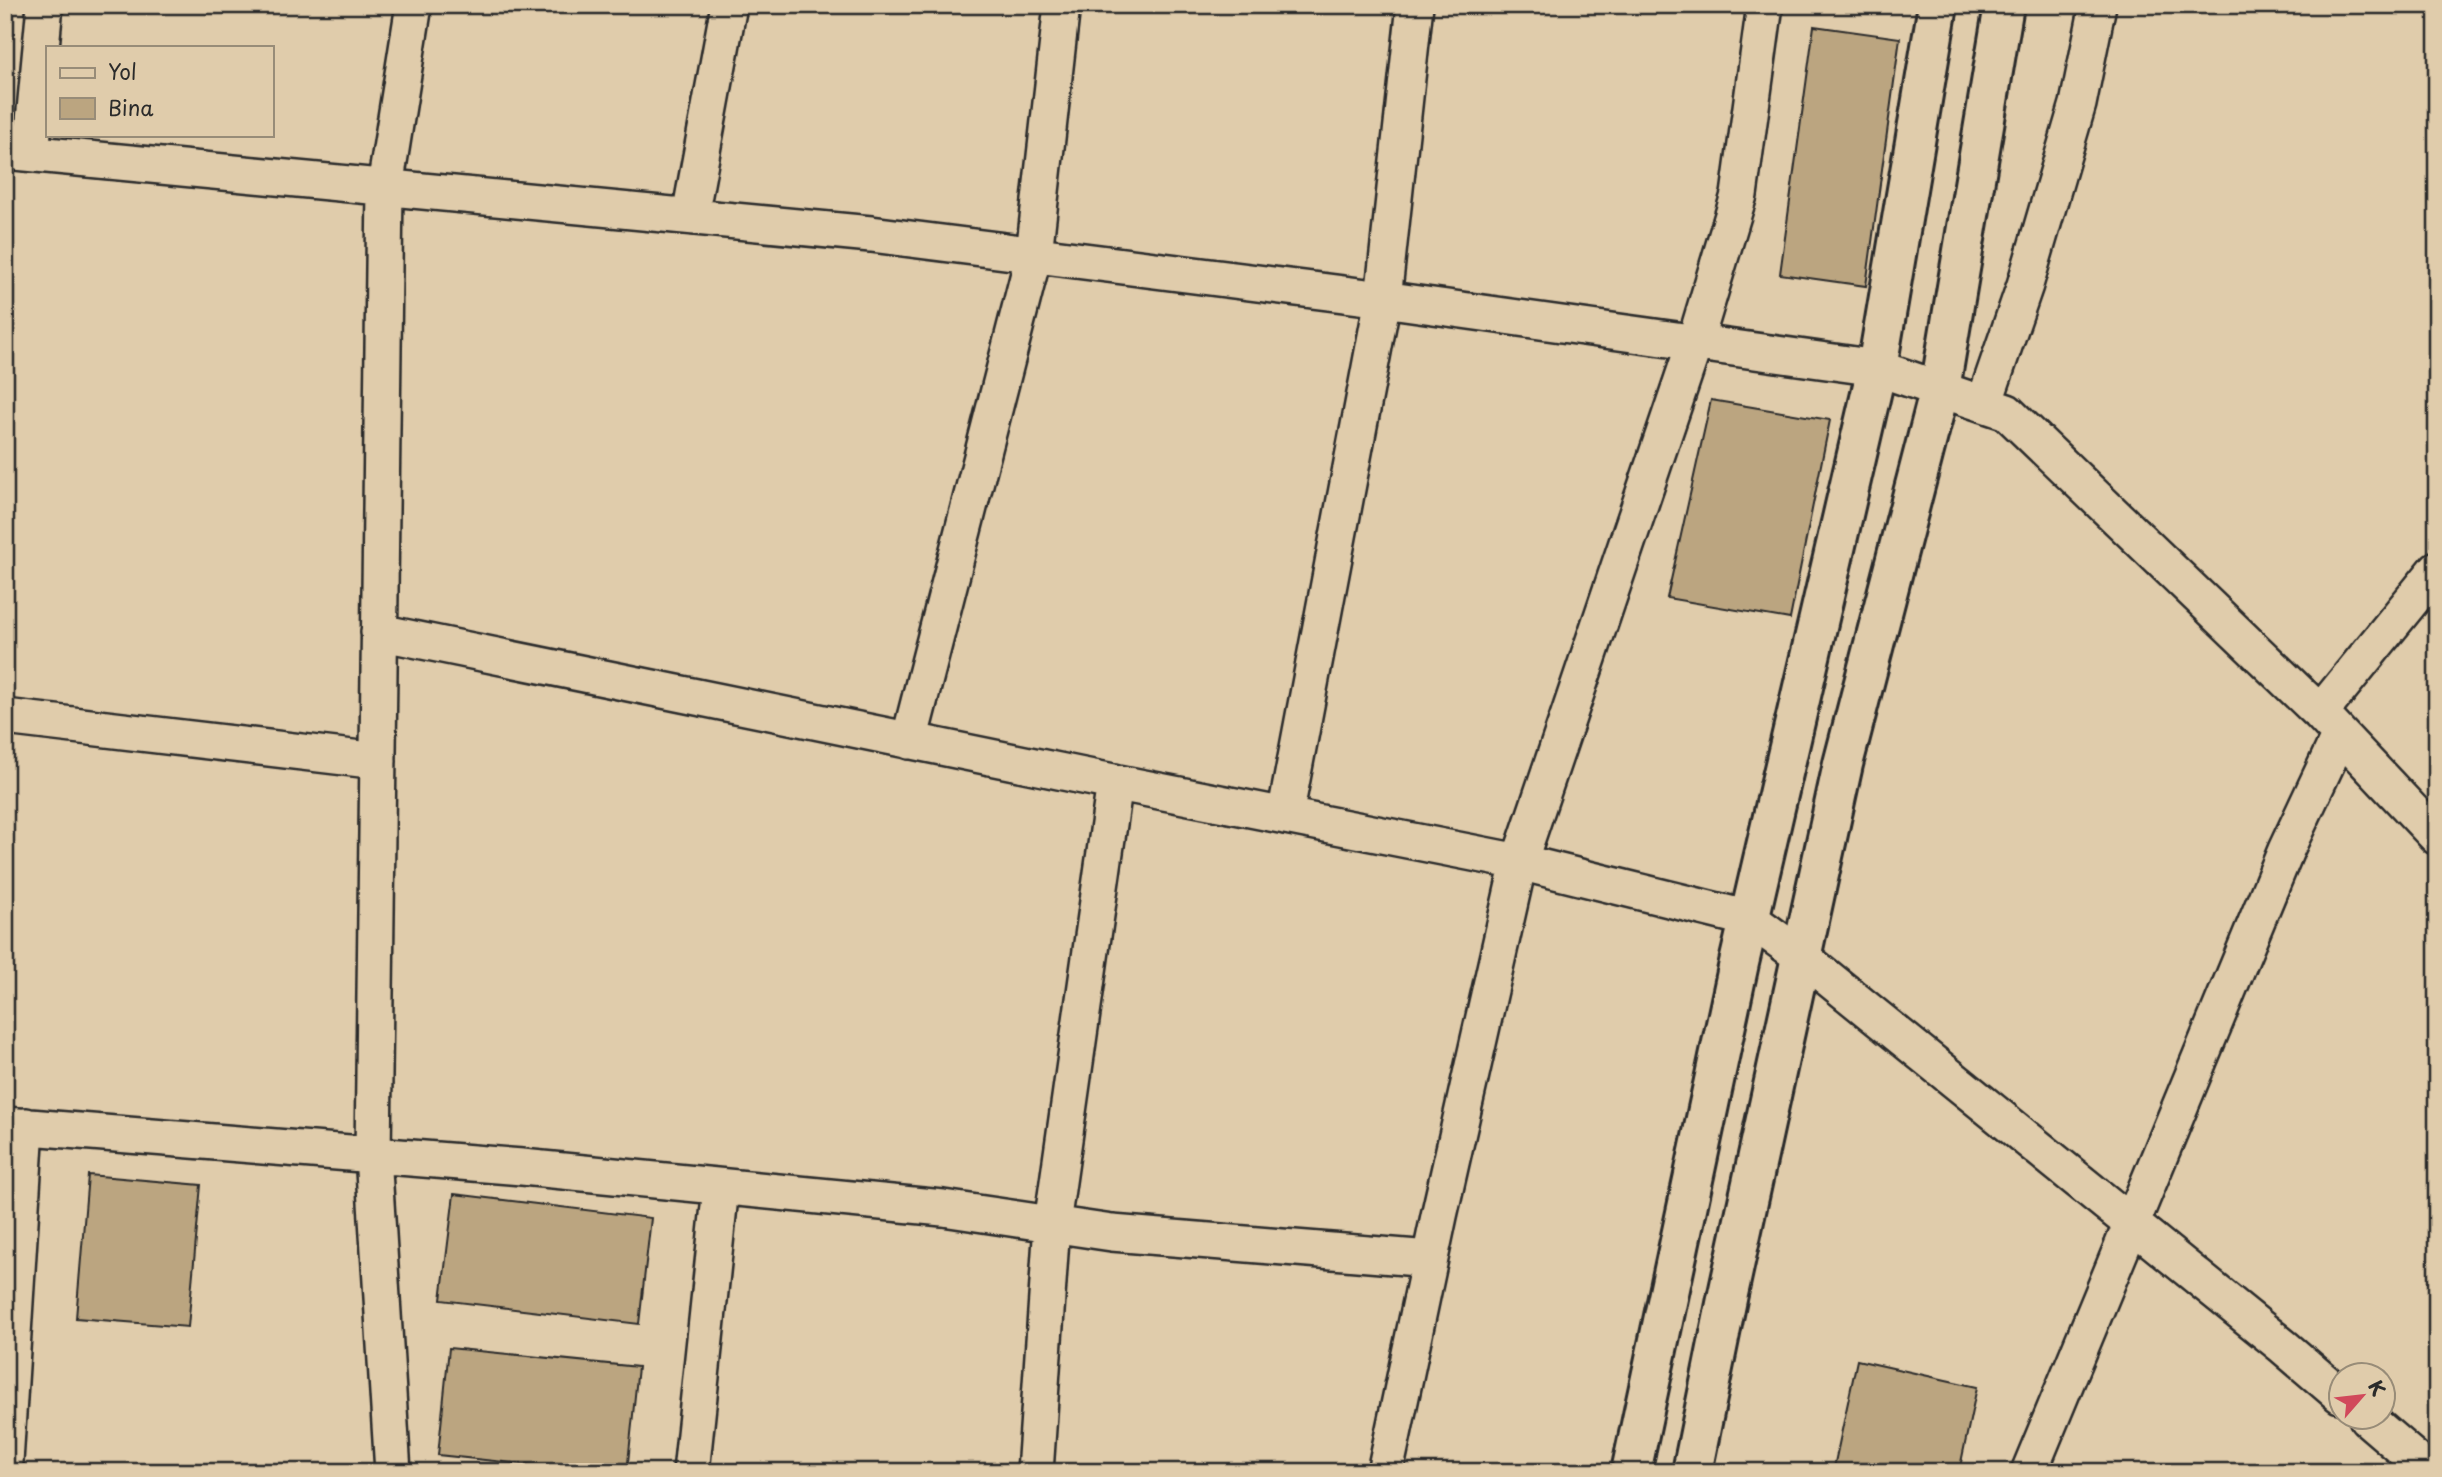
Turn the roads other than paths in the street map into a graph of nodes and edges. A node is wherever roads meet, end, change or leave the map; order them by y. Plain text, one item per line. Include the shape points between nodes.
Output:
1 (45, 5) edge
2 (414, 5) edge
3 (729, 5) edge
4 (1062, 5) edge
5 (1415, 5) edge
6 (1765, 5) edge
7 (1938, 5) edge
8 (2004, 5) edge
9 (2098, 5) edge
10 (18, 152) edge
11 (385, 187) junction
12 (691, 216) junction
13 (1034, 254) junction
14 (1383, 299) junction
15 (1695, 342) junction
16 (1877, 368) junction
17 (1940, 389) junction
18 (1984, 404) junction
19 (2437, 569) edge
20 (379, 632) junction
21 (5, 717) edge
22 (2330, 724) junction
23 (909, 741) junction
24 (378, 761) junction
25 (1115, 782) junction
26 (1285, 816) junction
27 (2437, 837) edge
28 (1519, 862) junction
29 (1750, 919) junction
30 (1801, 956) junction
31 (15, 1126) edge
32 (373, 1155) junction
33 (721, 1187) junction
34 (1052, 1224) junction
35 (2130, 1224) junction
36 (1430, 1259) junction
37 (2326, 1383) edge
38 (2383, 1432) edge
39 (5, 1462) edge
40 (393, 1472) edge
41 (691, 1472) edge
42 (1035, 1472) edge
43 (1385, 1472) edge
44 (1631, 1472) edge
45 (1692, 1472) edge
46 (2029, 1472) edge
47 (2430, 1472) edge

1 - 10 street
2 - 11 street
3 - 12 street
4 - 13 street
5 - 14 street
6 - 15 street via 1739,195
7 - 16 street
8 - 17 street
9 - 18 street via 2078,104 2025,285
10 - 11 street
11 - 12 street
11 - 20 street
12 - 13 street
13 - 14 street
13 - 23 street
14 - 15 street
14 - 26 street
15 - 16 street
15 - 28 street
16 - 17 street
16 - 29 street
17 - 18 street
17 - 30 street via 1843,765
18 - 22 street via 2007,412
19 - 22 street
20 - 23 street
20 - 24 street
21 - 24 street
22 - 27 street
22 - 35 street via 2286,850
23 - 25 street
24 - 32 street
25 - 26 street
25 - 34 street
26 - 28 street
28 - 29 street
28 - 36 street
29 - 30 street
29 - 44 street
30 - 35 street
30 - 45 street
31 - 32 street
31 - 39 street
32 - 33 street
32 - 40 street
33 - 34 street via 943,1208
33 - 41 street
34 - 36 street
34 - 42 street
35 - 37 street
35 - 46 street
36 - 43 street
38 - 47 street

